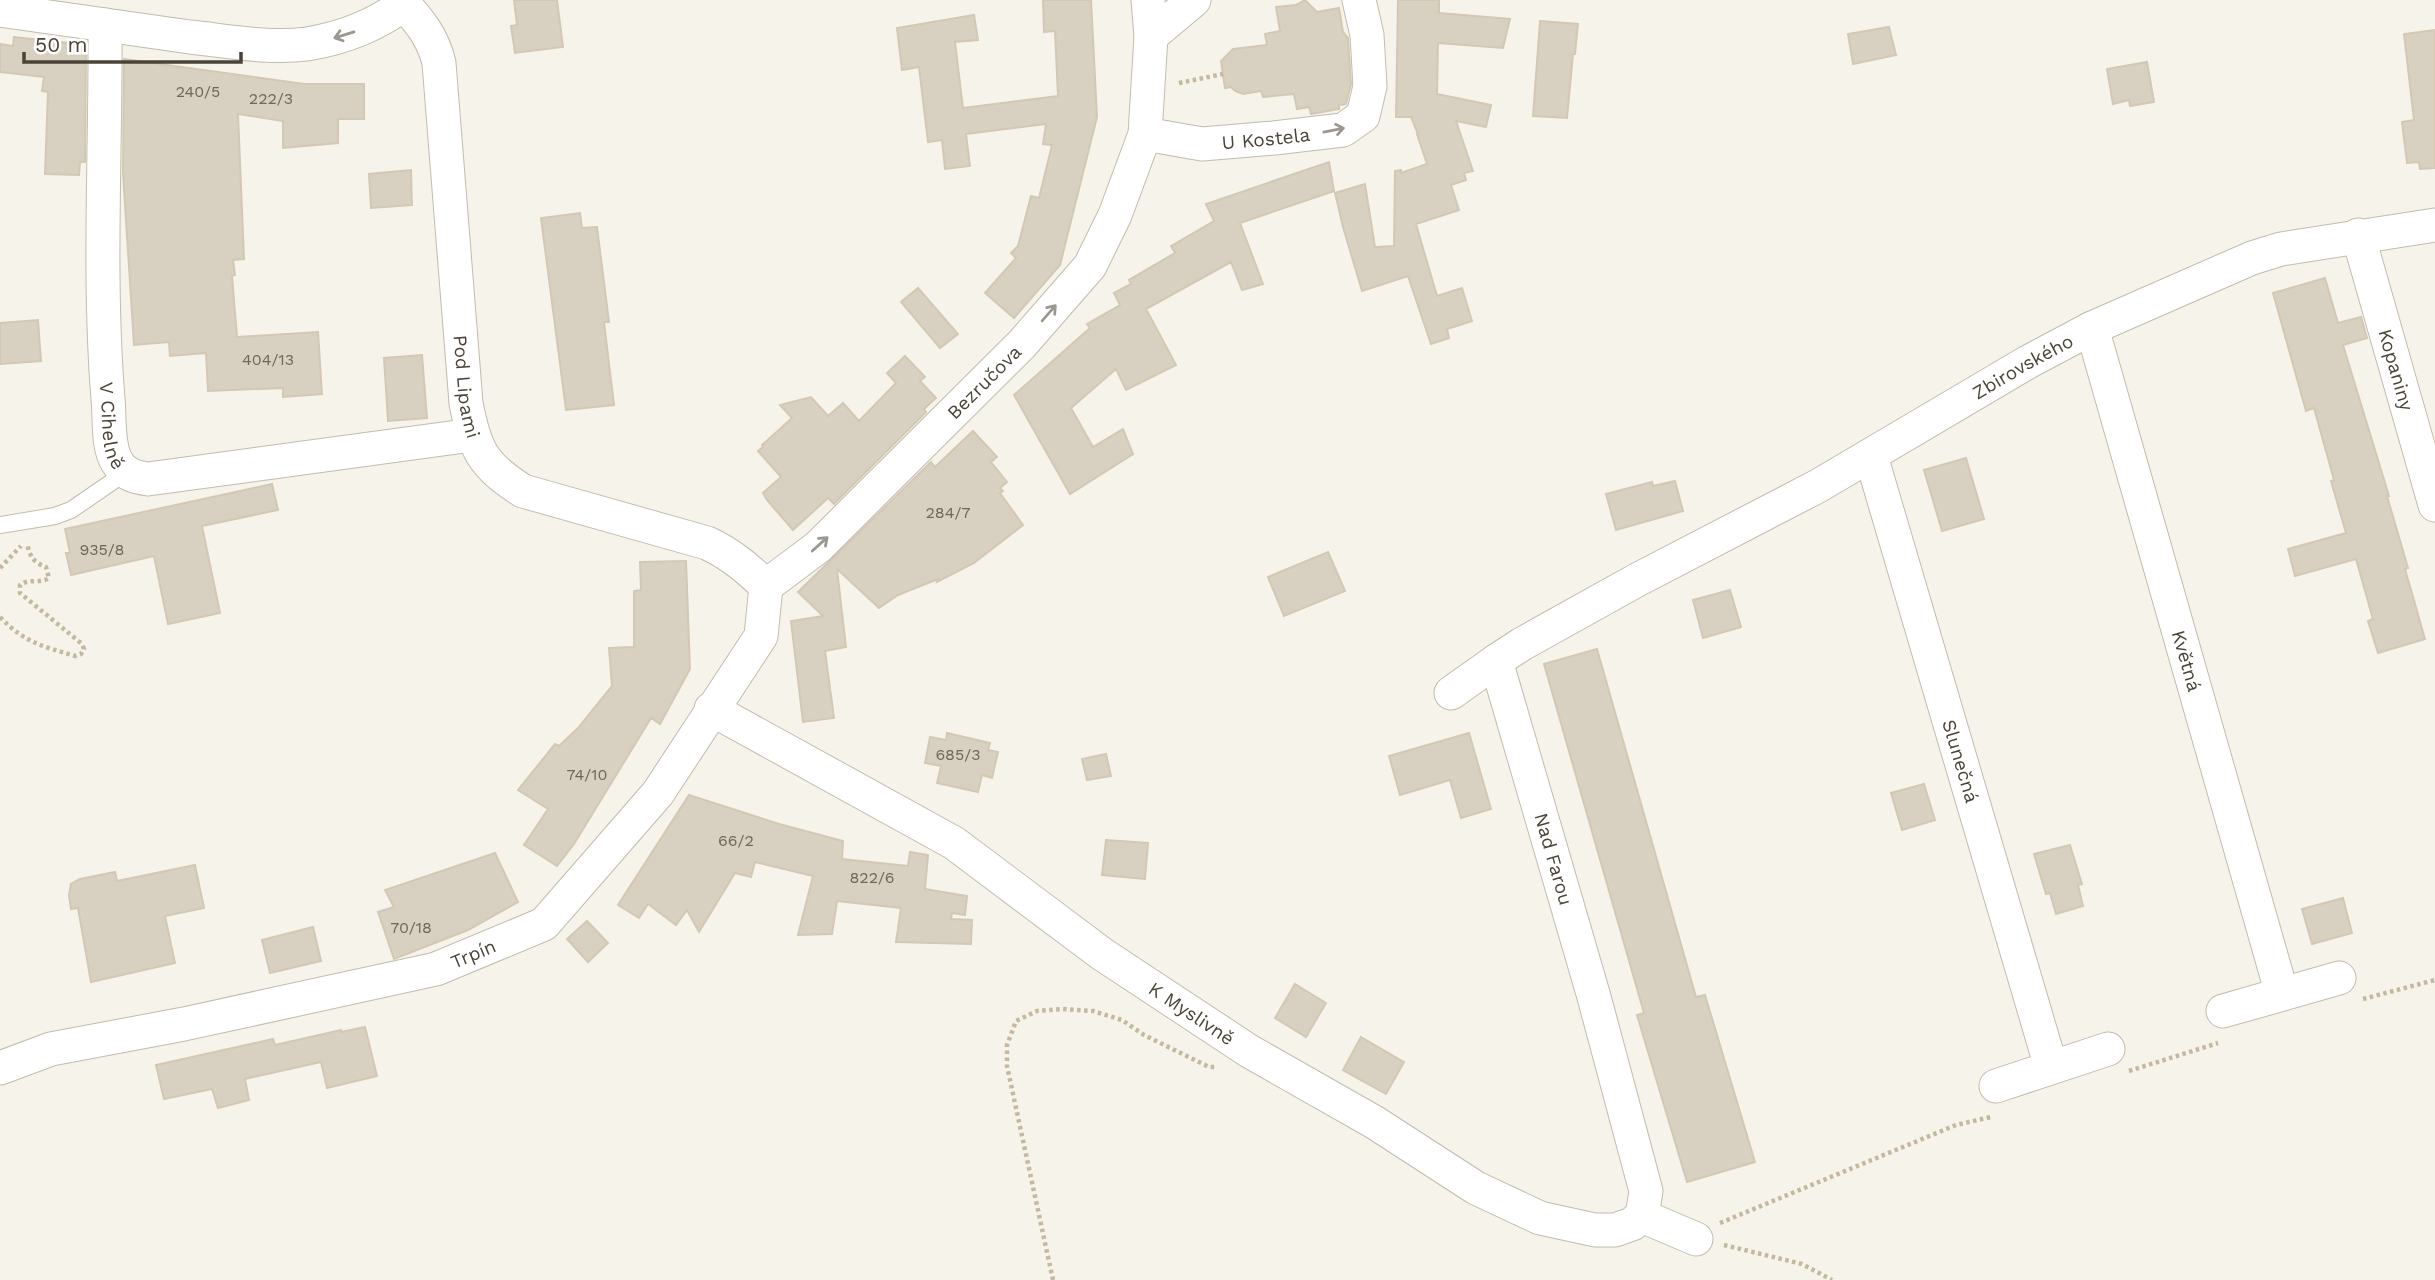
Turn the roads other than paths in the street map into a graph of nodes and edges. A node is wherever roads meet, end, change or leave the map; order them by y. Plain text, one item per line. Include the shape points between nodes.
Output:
1 (1148, 0) edge
2 (1194, 0) edge
3 (1359, 0) edge
4 (405, 2) edge
5 (0, 10) edge
6 (105, 26) junction
7 (1151, 36) junction
8 (1145, 134) junction
9 (2435, 225) edge
10 (2358, 235) junction
11 (2092, 328) junction
12 (472, 435) junction
13 (1871, 456) junction
14 (125, 473) junction
15 (2435, 505) edge
16 (0, 525) edge
17 (766, 586) junction
18 (1496, 661) junction
19 (1451, 693) dead end
20 (711, 709) junction
21 (2348, 989) road end
22 (2282, 994) junction
23 (2222, 1027) road end
24 (2113, 1062) road end
25 (0, 1068) edge
26 (2051, 1068) junction
27 (1994, 1101) road end
28 (1643, 1216) junction
29 (1696, 1239) road end

1 - 7 street
2 - 7 street
8 -> 3 street, U Kostela via 1202,144 1343,130 1363,116 1370,86
4 -> 6 street via 361,30 304,44 233,42
4 - 12 street, Pod Lipami via 426,28 439,63
5 - 6 street
6 - 14 street, V Cihelně via 104,344 112,443
7 - 8 street
17 -> 8 street, Bezručova via 818,547 1023,344 1090,266
9 - 10 street, Zbirovského
10 - 11 street, Zbirovského via 2252,258
10 - 15 street, Kopaniny
11 - 13 street, Zbirovského
11 - 22 street, Květná
12 - 14 street, V Cihelně via 148,479
12 - 17 street, Pod Lipami via 482,457 523,491 707,543 726,552
13 - 18 street, Zbirovského
13 - 26 street, Slunečná
14 - 16 lane via 71,510
17 - 20 street, Trpín via 761,636
18 - 19 street
18 - 28 street, Nad Farou via 1646,1191
20 - 25 street, Trpín via 657,793 544,924 436,969 51,1049
20 - 28 street, K Myslivně via 954,843 1102,954 1249,1051 1374,1122 1476,1188 1540,1218 1595,1230 1615,1230
21 - 22 street
22 - 23 street
24 - 26 street
26 - 27 street
28 - 29 street

